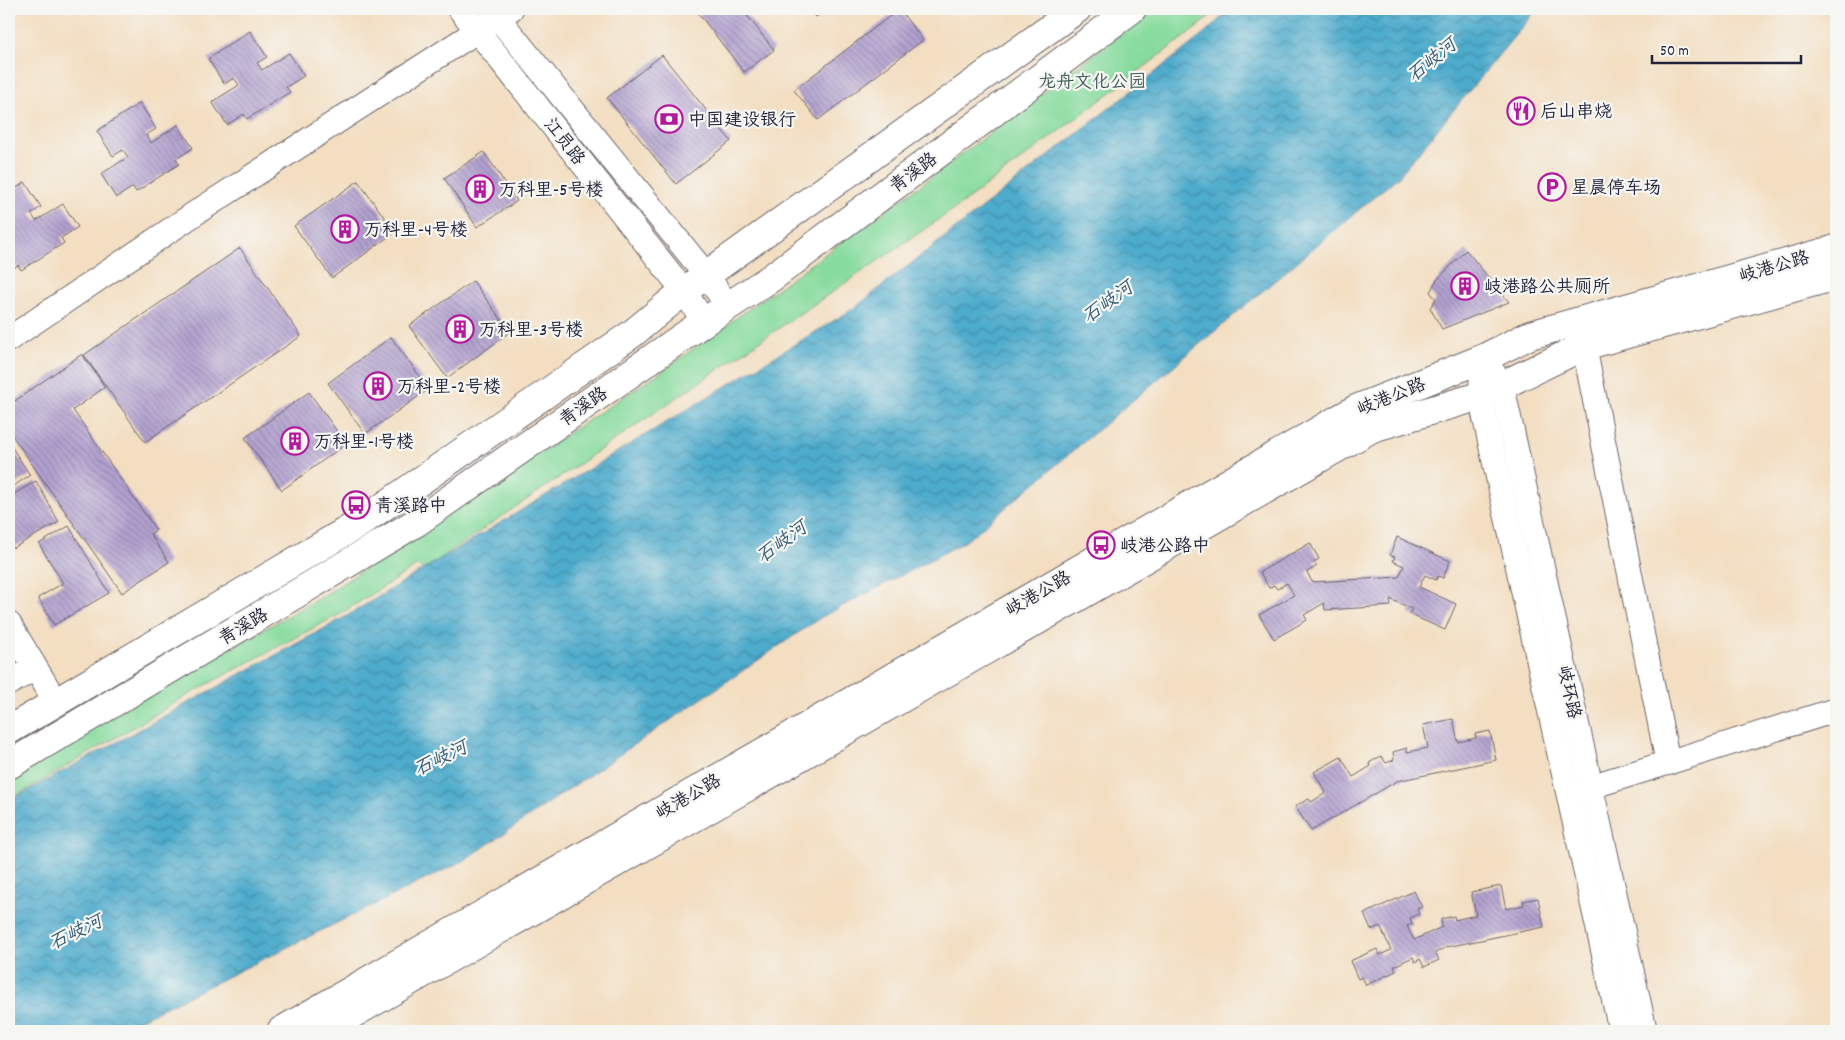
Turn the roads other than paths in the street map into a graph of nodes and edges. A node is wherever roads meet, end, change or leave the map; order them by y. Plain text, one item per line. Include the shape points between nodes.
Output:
1 (460, 9) edge
2 (1077, 9) edge
3 (1132, 9) edge
4 (500, 12) edge
5 (478, 31) junction
6 (1836, 249) edge
7 (707, 276) junction
8 (1836, 276) edge
9 (684, 291) junction
10 (728, 306) junction
11 (704, 322) junction
12 (9, 339) edge
13 (1584, 346) junction
14 (1484, 358) junction
15 (1491, 391) junction
16 (9, 624) edge
17 (35, 668) junction
18 (9, 683) edge
19 (56, 702) junction
20 (1836, 710) edge
21 (9, 730) edge
22 (1668, 763) junction
23 (9, 765) edge
24 (1591, 787) junction
25 (1568, 794) junction
26 (281, 1031) edge
27 (323, 1031) edge
28 (1621, 1031) edge
29 (1645, 1031) edge

1 - 5 street, 江员路
2 - 7 main road, 青溪路
3 - 10 main road, 青溪路 via 771,278
4 - 5 street
4 - 7 street, 江员路
5 - 9 street, 江员路
5 - 12 street via 197,212
6 - 14 main road, 岐港公路 via 1530,335
7 - 9 main road, 青溪路
7 - 10 street, 江员路
8 - 13 main road, 岐港公路
9 - 11 street, 江员路
9 - 19 main road, 青溪路 via 633,333 360,523
10 - 11 main road, 青溪路
11 - 23 main road, 青溪路 via 417,522
13 - 15 main road, 岐港公路
13 - 22 street
14 - 15 street
14 - 26 main road, 岐港公路 via 1356,409
15 - 24 street, 岐环路
15 - 25 street, 岐环路
15 - 27 main road, 岐港公路 via 1372,428
16 - 17 street
17 - 18 street
17 - 19 street
19 - 21 main road, 青溪路
20 - 22 street
22 - 24 street
24 - 25 street
24 - 29 street, 岐环路
25 - 28 street, 岐环路

